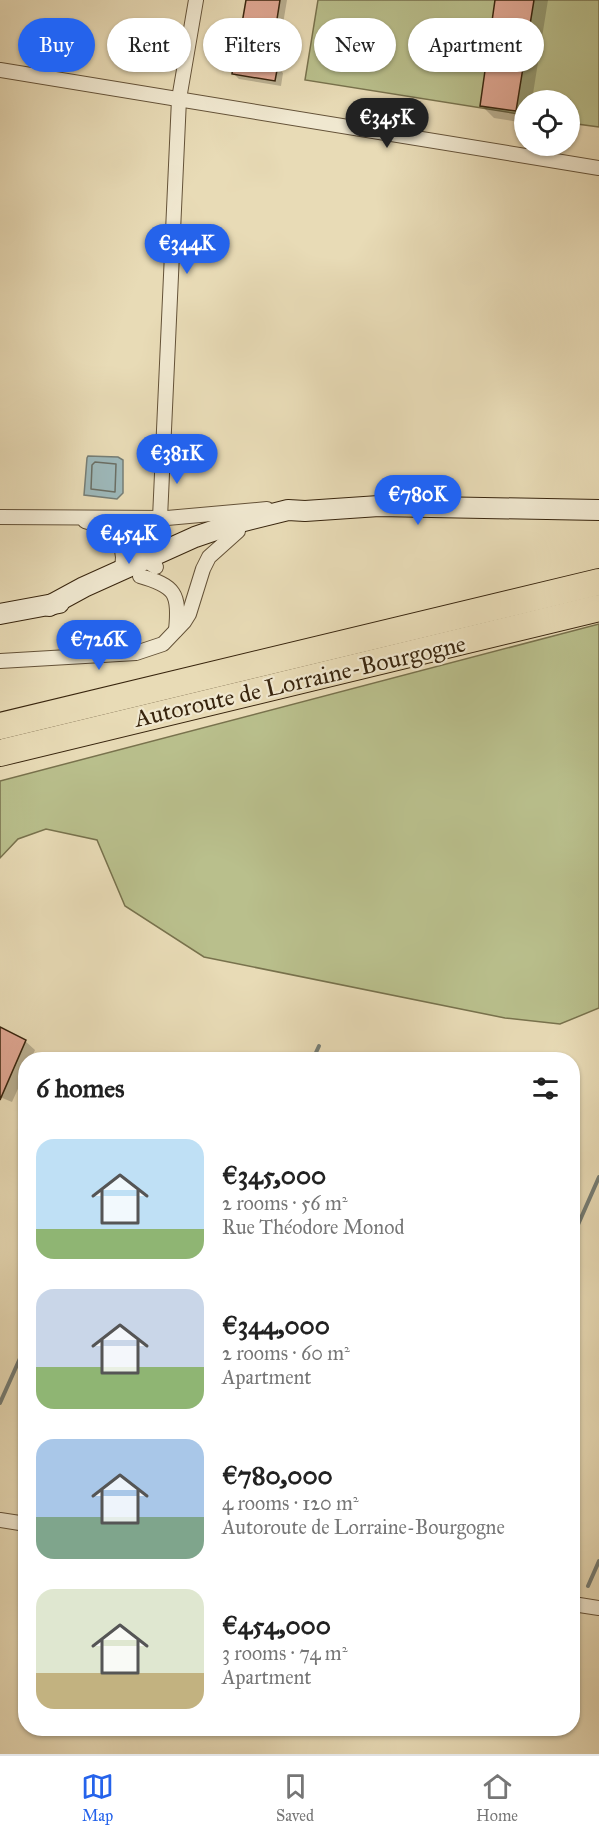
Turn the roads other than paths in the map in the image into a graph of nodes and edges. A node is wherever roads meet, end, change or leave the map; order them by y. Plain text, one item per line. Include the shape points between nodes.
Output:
1 (196, 0) edge
2 (0, 70) edge
3 (179, 99) junction
4 (599, 168) edge
5 (297, 510) junction
6 (599, 510) edge
7 (0, 517) edge
8 (72, 517) junction
9 (160, 518) junction
10 (238, 531) junction
11 (120, 537) junction
12 (141, 568) junction
13 (599, 582) edge
14 (599, 608) edge
15 (0, 614) edge
16 (176, 630) junction
17 (0, 661) edge
18 (0, 726) edge
19 (0, 753) edge
20 (0, 1520) edge
21 (18, 1523) edge
22 (580, 1605) edge
23 (599, 1608) edge

1 - 3 street
2 - 3 street
3 - 4 street
3 - 9 street
5 - 6 street via 379,506
5 - 9 street via 255,509
5 - 10 street
5 - 12 street via 236,523 195,537
7 - 8 street
8 - 9 street
8 - 11 street
10 - 12 street
10 - 16 street via 210,557 189,614
11 - 12 street
11 - 12 street via 123,556
12 - 15 street via 86,597
12 - 16 street via 172,591 178,615
13 - 18 highway, Autoroute de Lorraine-Bourgogne
14 - 19 highway, Autoroute de Lorraine-Bourgogne
16 - 17 street via 163,644 136,653
20 - 21 street
22 - 23 street

